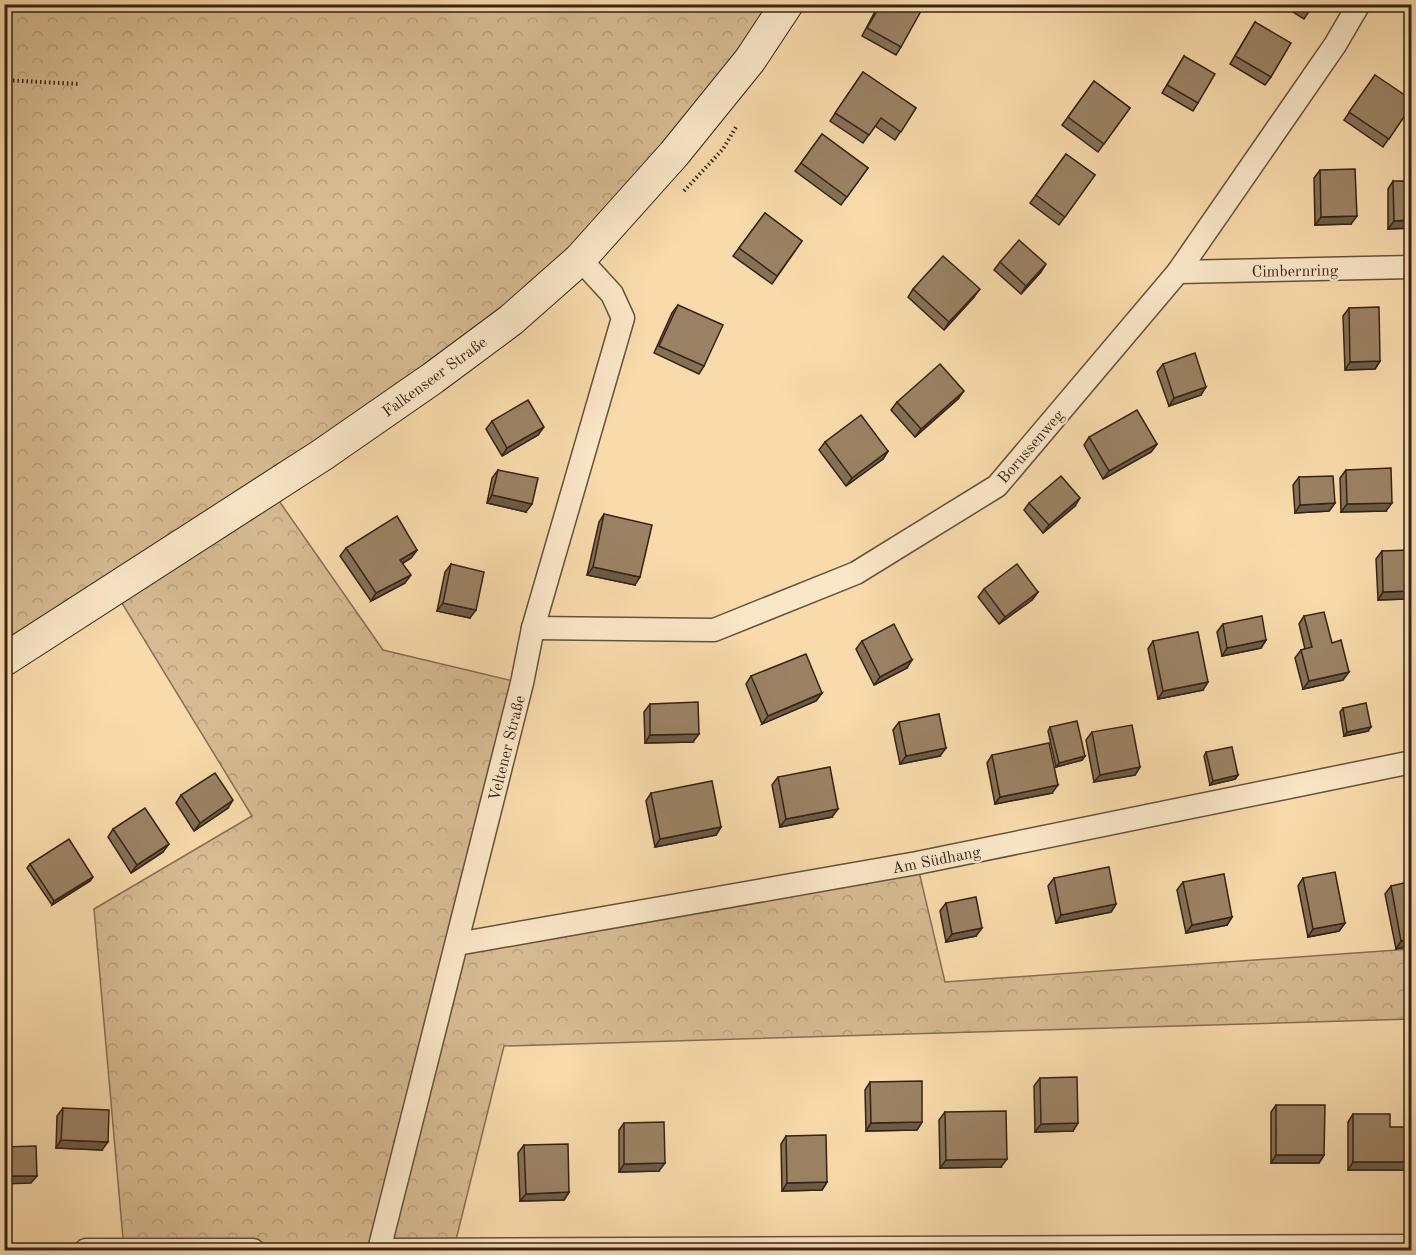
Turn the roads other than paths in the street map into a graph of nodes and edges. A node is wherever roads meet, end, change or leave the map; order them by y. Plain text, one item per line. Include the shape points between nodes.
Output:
1 (787, 4) edge
2 (1359, 4) edge
3 (580, 259) junction
4 (1412, 267) edge
5 (1178, 272) junction
6 (533, 628) junction
7 (4, 660) edge
8 (1412, 762) edge
9 (457, 944) junction
10 (1412, 1246) edge
11 (825, 1250) edge
12 (86, 1251) edge
13 (252, 1251) edge
14 (379, 1251) edge
15 (392, 1251) edge

1 - 3 main road, Falkenseer Straße via 750,60 681,146
2 - 5 street, Borussenweg via 1335,45
3 - 6 street, Veltener Straße via 612,294 622,318
3 - 7 main road, Falkenseer Straße via 511,320 426,383 322,455
4 - 5 street, Cimbernring
5 - 6 street, Borussenweg via 997,486 856,573 714,630
6 - 9 street, Veltener Straße
8 - 9 street, Am Südhang via 917,863
9 - 14 street, Veltener Straße
10 - 11 street
11 - 15 street
12 - 13 street

